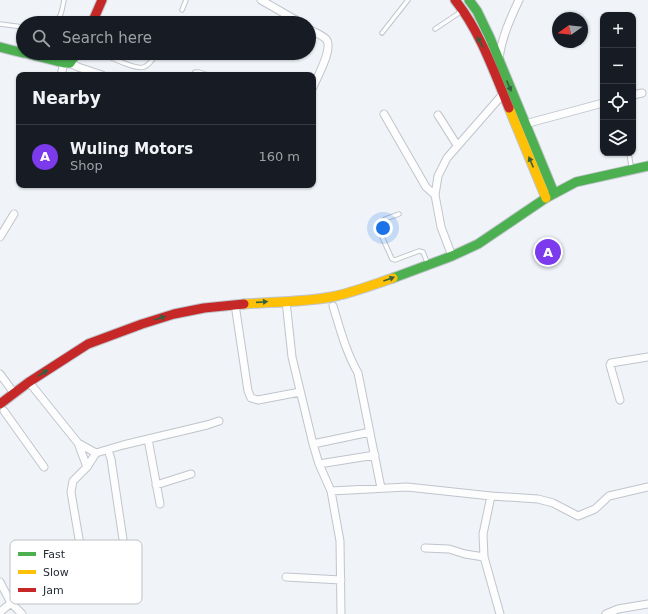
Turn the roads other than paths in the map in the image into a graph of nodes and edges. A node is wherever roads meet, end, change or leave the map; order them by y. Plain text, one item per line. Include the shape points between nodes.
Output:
1 (64, 0) edge
2 (102, 0) edge
3 (186, 0) edge
4 (261, 0) edge
5 (408, 0) edge
6 (455, 0) edge
7 (469, 0) edge
8 (519, 0) edge
9 (182, 10) dead end
10 (463, 10) junction
11 (60, 16) edge
12 (95, 16) edge
13 (289, 16) edge
14 (0, 24) edge
15 (16, 26) edge
16 (435, 29) dead end
17 (316, 33) edge
18 (382, 33) dead end
19 (0, 47) edge
20 (16, 51) edge
21 (54, 60) edge
22 (70, 60) edge
23 (119, 60) edge
24 (152, 60) edge
25 (499, 60) junction
26 (67, 63) junction
27 (62, 72) edge
28 (93, 72) edge
29 (316, 80) edge
30 (642, 93) dead end
31 (503, 94) junction
32 (636, 94) edge
33 (600, 104) edge
34 (384, 114) dead end
35 (438, 115) dead end
36 (525, 124) junction
37 (457, 145) junction
38 (629, 156) edge
39 (648, 166) edge
40 (631, 169) junction
41 (435, 195) junction
42 (556, 196) junction
43 (548, 201) junction
44 (14, 214) dead end
45 (399, 214) dead end
46 (0, 237) edge
47 (452, 256) junction
48 (429, 265) junction
49 (286, 305) junction
50 (333, 306) junction
51 (224, 309) junction
52 (236, 311) junction
53 (648, 357) edge
54 (0, 374) edge
55 (32, 385) junction
56 (300, 392) junction
57 (14, 393) junction
58 (620, 400) dead end
59 (1, 410) edge
60 (219, 421) dead end
61 (370, 432) junction
62 (148, 439) junction
63 (78, 443) junction
64 (313, 444) junction
65 (108, 450) junction
66 (96, 453) junction
67 (374, 455) junction
68 (319, 464) junction
69 (87, 466) junction
70 (44, 467) dead end
71 (191, 474) dead end
72 (156, 485) junction
73 (648, 487) edge
74 (381, 488) junction
75 (331, 491) junction
76 (491, 496) junction
77 (160, 504) dead end
78 (80, 540) edge
79 (123, 540) edge
80 (425, 548) dead end
81 (484, 557) junction
82 (286, 577) dead end
83 (341, 580) junction
84 (0, 582) edge
85 (10, 601) edge
86 (10, 604) edge
87 (12, 604) edge
88 (648, 604) edge
89 (0, 612) edge
90 (619, 612) edge
91 (22, 614) edge
92 (341, 614) edge
93 (500, 614) edge
94 (606, 614) edge

1 - 11 lane
2 - 12 main road
3 - 9 lane
4 - 13 street
5 - 18 lane
6 - 10 main road
7 - 25 main road via 477,11
8 - 25 street via 507,27
10 - 16 lane
31 -> 10 main road
14 - 15 lane
17 - 29 street via 326,39 329,46
19 - 20 main road
21 - 26 main road
22 - 26 main road
23 - 24 lane via 137,67 144,67
25 -> 36 main road
26 - 27 street
26 - 28 street
30 - 32 street
31 - 37 street
43 -> 31 main road
33 - 36 street
34 - 41 street via 426,187
35 - 37 street
36 - 42 main road
37 - 41 street via 438,176
38 - 40 lane
39 - 40 main road
40 - 42 main road
41 - 47 street via 441,227
42 - 43 main road
43 - 47 main road via 478,244
43 - 50 main road via 481,251 366,296
44 - 46 street
45 - 48 lane via 380,222 378,226 392,259 420,251
47 - 48 main road
49 -> 48 main road via 365,288
49 - 50 main road via 309,309
51 -> 49 main road
49 - 52 main road
49 - 56 street via 292,357
50 - 61 street via 348,355 358,373
51 - 52 main road
51 - 55 main road via 174,314 103,338 75,352
52 - 56 street via 251,398 258,400
53 - 58 street via 611,363
54 - 57 street
55 - 57 main road
55 - 59 main road
55 - 63 street
56 - 64 street
57 - 59 main road
59 - 70 street
60 - 62 street
61 - 64 street
61 - 67 street
62 - 65 street
62 - 72 street
63 - 66 street
63 - 69 street
64 - 68 street
65 - 66 street
65 - 79 street
66 - 69 street
67 - 68 street
67 - 74 street
68 - 75 street
69 - 78 street via 73,481 72,492
71 - 72 street
72 - 77 street
73 - 76 street via 609,496 595,509 578,516 553,503 538,499
74 - 75 street
74 - 76 street
75 - 83 street via 340,542
76 - 81 street via 483,534
80 - 81 street via 449,549
81 - 93 street
82 - 83 street
83 - 92 street
84 - 85 street
86 - 89 street
87 - 91 street
88 - 90 street
90 - 94 street

